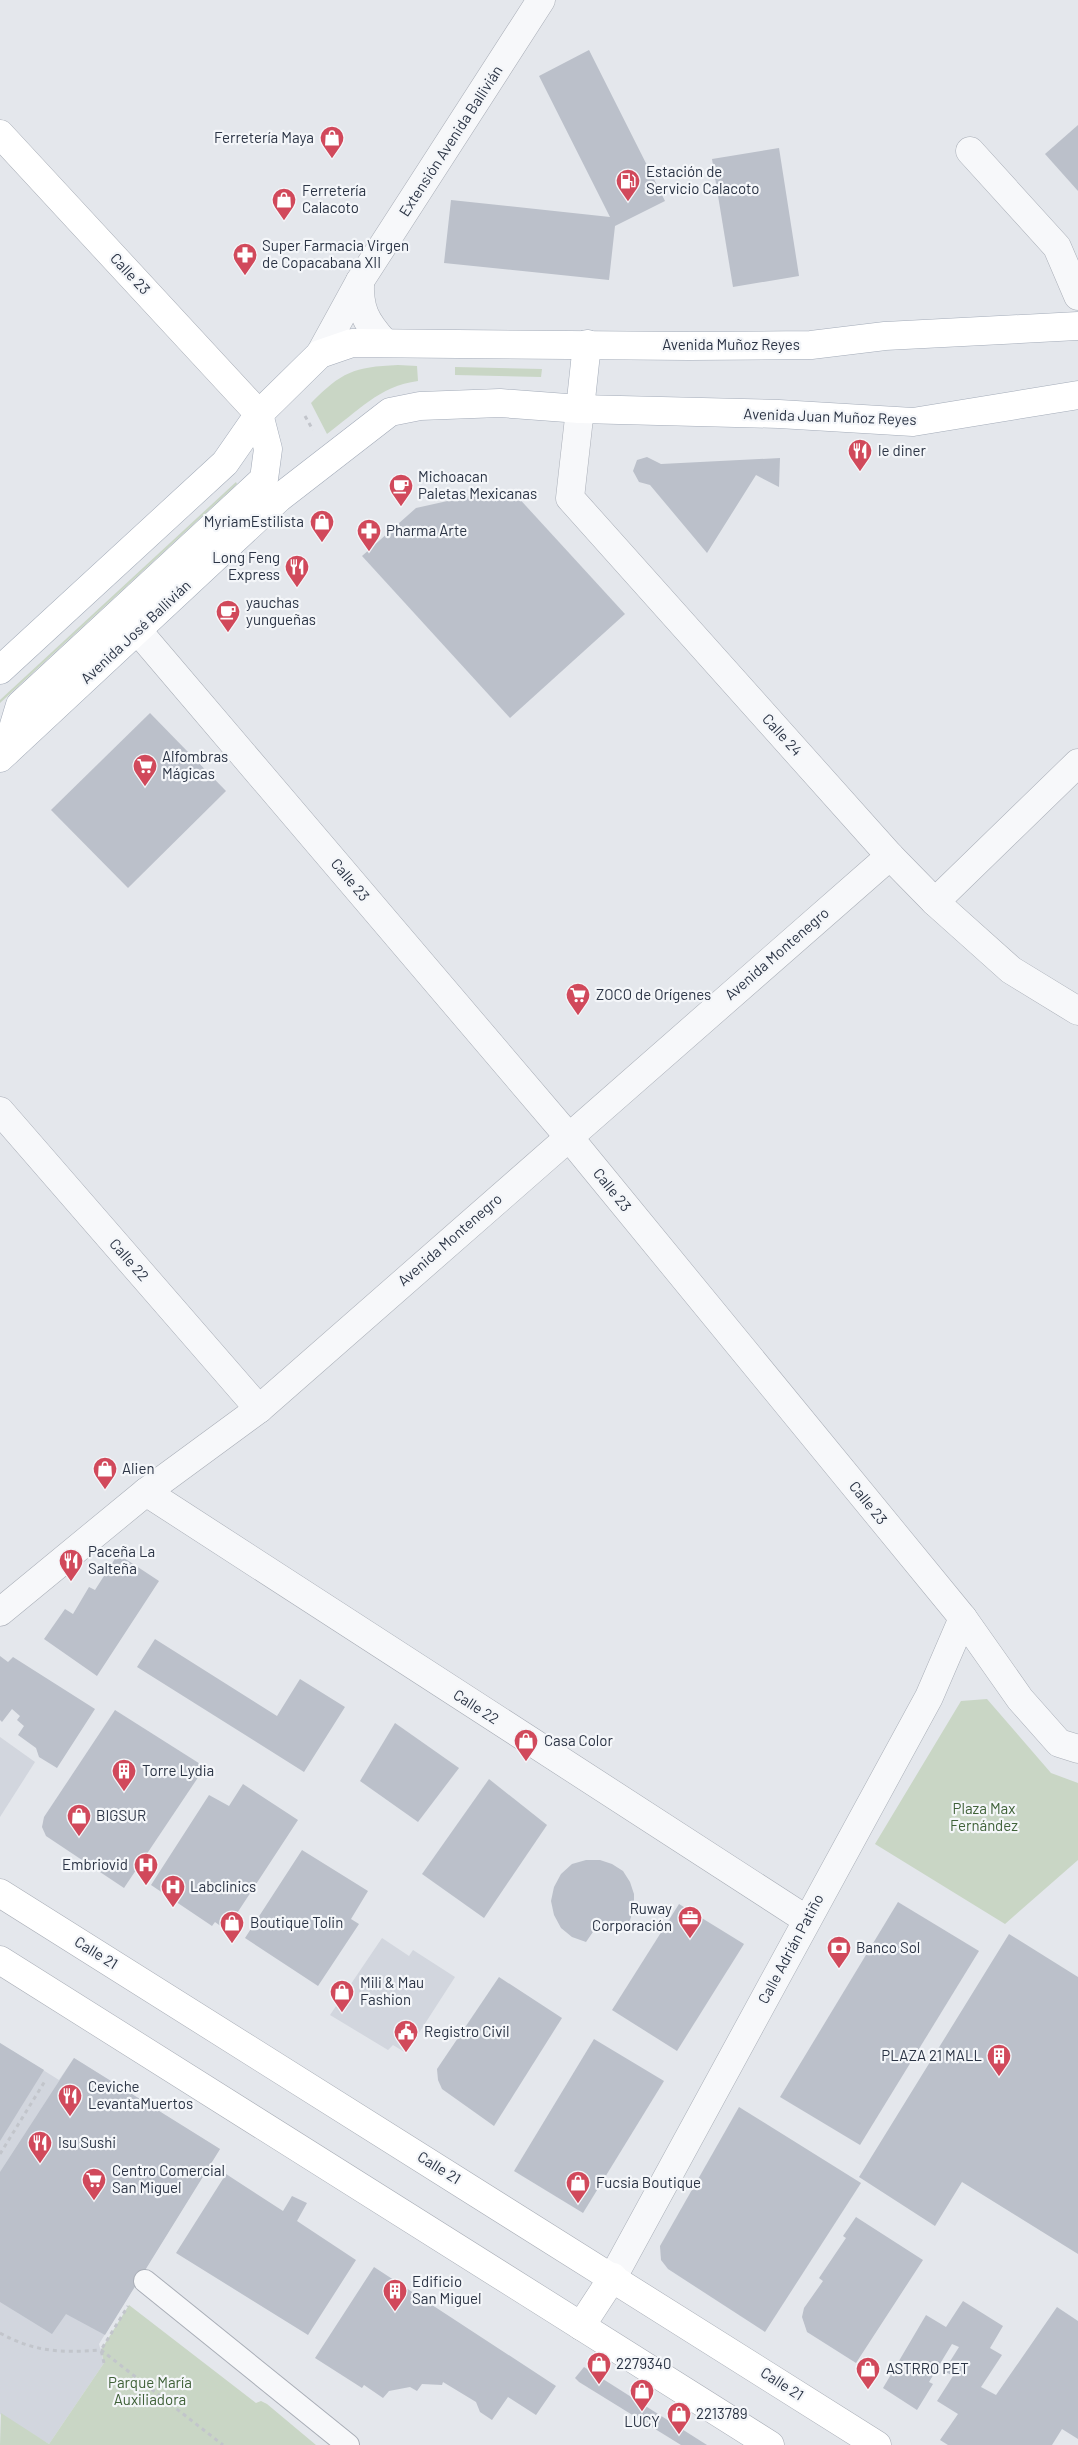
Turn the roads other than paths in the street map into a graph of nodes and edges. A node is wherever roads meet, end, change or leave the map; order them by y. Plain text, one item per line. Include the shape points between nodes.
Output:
1 (541, 0) edge
2 (0, 134) edge
3 (970, 151) dead end
4 (360, 281) junction
5 (1078, 296) edge
6 (1078, 326) edge
7 (384, 342) junction
8 (587, 344) junction
9 (320, 354) junction
10 (1078, 395) edge
11 (580, 409) junction
12 (259, 414) junction
13 (138, 630) junction
14 (0, 670) edge
15 (3, 755) edge
16 (1078, 763) edge
17 (890, 856) junction
18 (935, 902) junction
19 (1078, 1012) edge
20 (0, 1112) edge
21 (568, 1136) junction
22 (259, 1409) junction
23 (146, 1492) junction
24 (0, 1612) edge
25 (963, 1618) junction
26 (1078, 1750) edge
27 (0, 1893) edge
28 (807, 1920) junction
29 (0, 1960) edge
30 (613, 2278) junction
31 (145, 2281) road end
32 (581, 2326) junction
33 (348, 2445) edge
34 (770, 2445) edge
35 (877, 2445) edge

1 - 4 street, Extensión Avenida Ballivián
2 - 12 main road, Calle 23
3 - 5 street via 1057,247
4 - 7 street via 359,300 364,315
4 - 9 street, Extensión Avenida Ballivián
6 - 8 main road, Avenida Muñoz Reyes via 885,336 811,345
7 - 8 main road, Avenida Muñoz Reyes
7 - 9 main road via 352,343
8 - 11 main road
9 - 12 main road
10 - 11 main road, Avenida Juan Muñoz Reyes via 913,422 779,414
11 - 13 main road, Avenida José Ballivián via 500,403 420,406 390,412 279,498
11 - 17 street, Calle 24 via 570,498
12 - 14 main road via 226,463
12 - 15 main road via 268,449 264,479 20,705
13 - 15 main road, Avenida José Ballivián
13 - 21 street, Calle 23
16 - 18 street
17 - 18 street, Calle 24
17 - 21 street, Avenida Montenegro
18 - 19 street, Calle 24 via 1011,970
20 - 22 street, Calle 22
21 - 22 street, Avenida Montenegro
21 - 25 street, Calle 23
22 - 23 street, Avenida Montenegro
23 - 24 street, Avenida Montenegro
23 - 28 street, Calle 22
25 - 26 street, Calle 23 via 1020,1699 1059,1743
25 - 28 street, Calle Adrián Patiño via 930,1698
27 - 30 main road, Calle 21
28 - 30 street, Calle Adrián Patiño
29 - 32 main road
30 - 32 main road
30 - 35 main road, Calle 21
31 - 33 lane
32 - 34 main road

